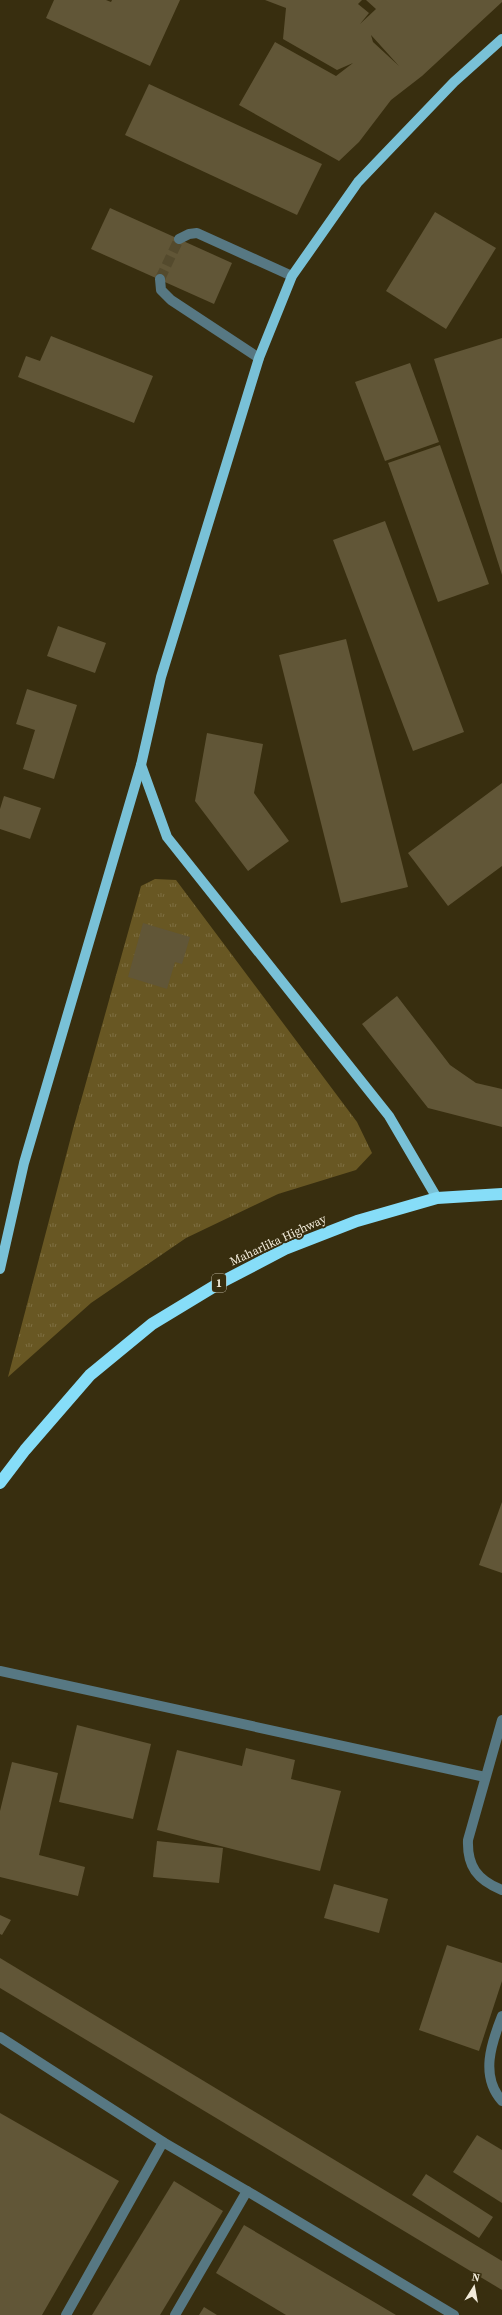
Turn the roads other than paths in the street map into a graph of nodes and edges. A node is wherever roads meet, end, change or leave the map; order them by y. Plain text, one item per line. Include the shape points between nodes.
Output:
1 (502, 39) edge
2 (179, 239) dead end
3 (292, 276) junction
4 (160, 279) dead end
5 (259, 358) junction
6 (141, 765) junction
7 (502, 1194) edge
8 (438, 1198) junction
9 (0, 1269) edge
10 (0, 1483) edge
11 (0, 1671) edge
12 (502, 1720) edge
13 (485, 1778) junction
14 (502, 1890) edge
15 (502, 2016) edge
16 (0, 2037) edge
17 (502, 2101) edge
18 (163, 2142) junction
19 (248, 2191) junction
20 (66, 2315) edge
21 (175, 2315) edge
22 (454, 2315) edge

1 - 3 main road via 454,82 358,182
2 - 3 street via 197,233
3 - 5 main road
4 - 5 street via 161,290 171,300
5 - 6 main road via 161,677
6 - 8 main road via 167,837 389,1116
6 - 9 main road via 24,1163
7 - 8 highway, Maharlika Highway / 1
8 - 10 highway, Maharlika Highway / 1 via 357,1221 285,1249 218,1284 152,1324 90,1376 24,1450
11 - 13 street
12 - 13 street
13 - 14 street via 468,1840 468,1857 478,1875
15 - 17 street via 491,2042 489,2077 496,2095
16 - 18 street
18 - 19 street
18 - 20 street
19 - 21 street
19 - 22 street

